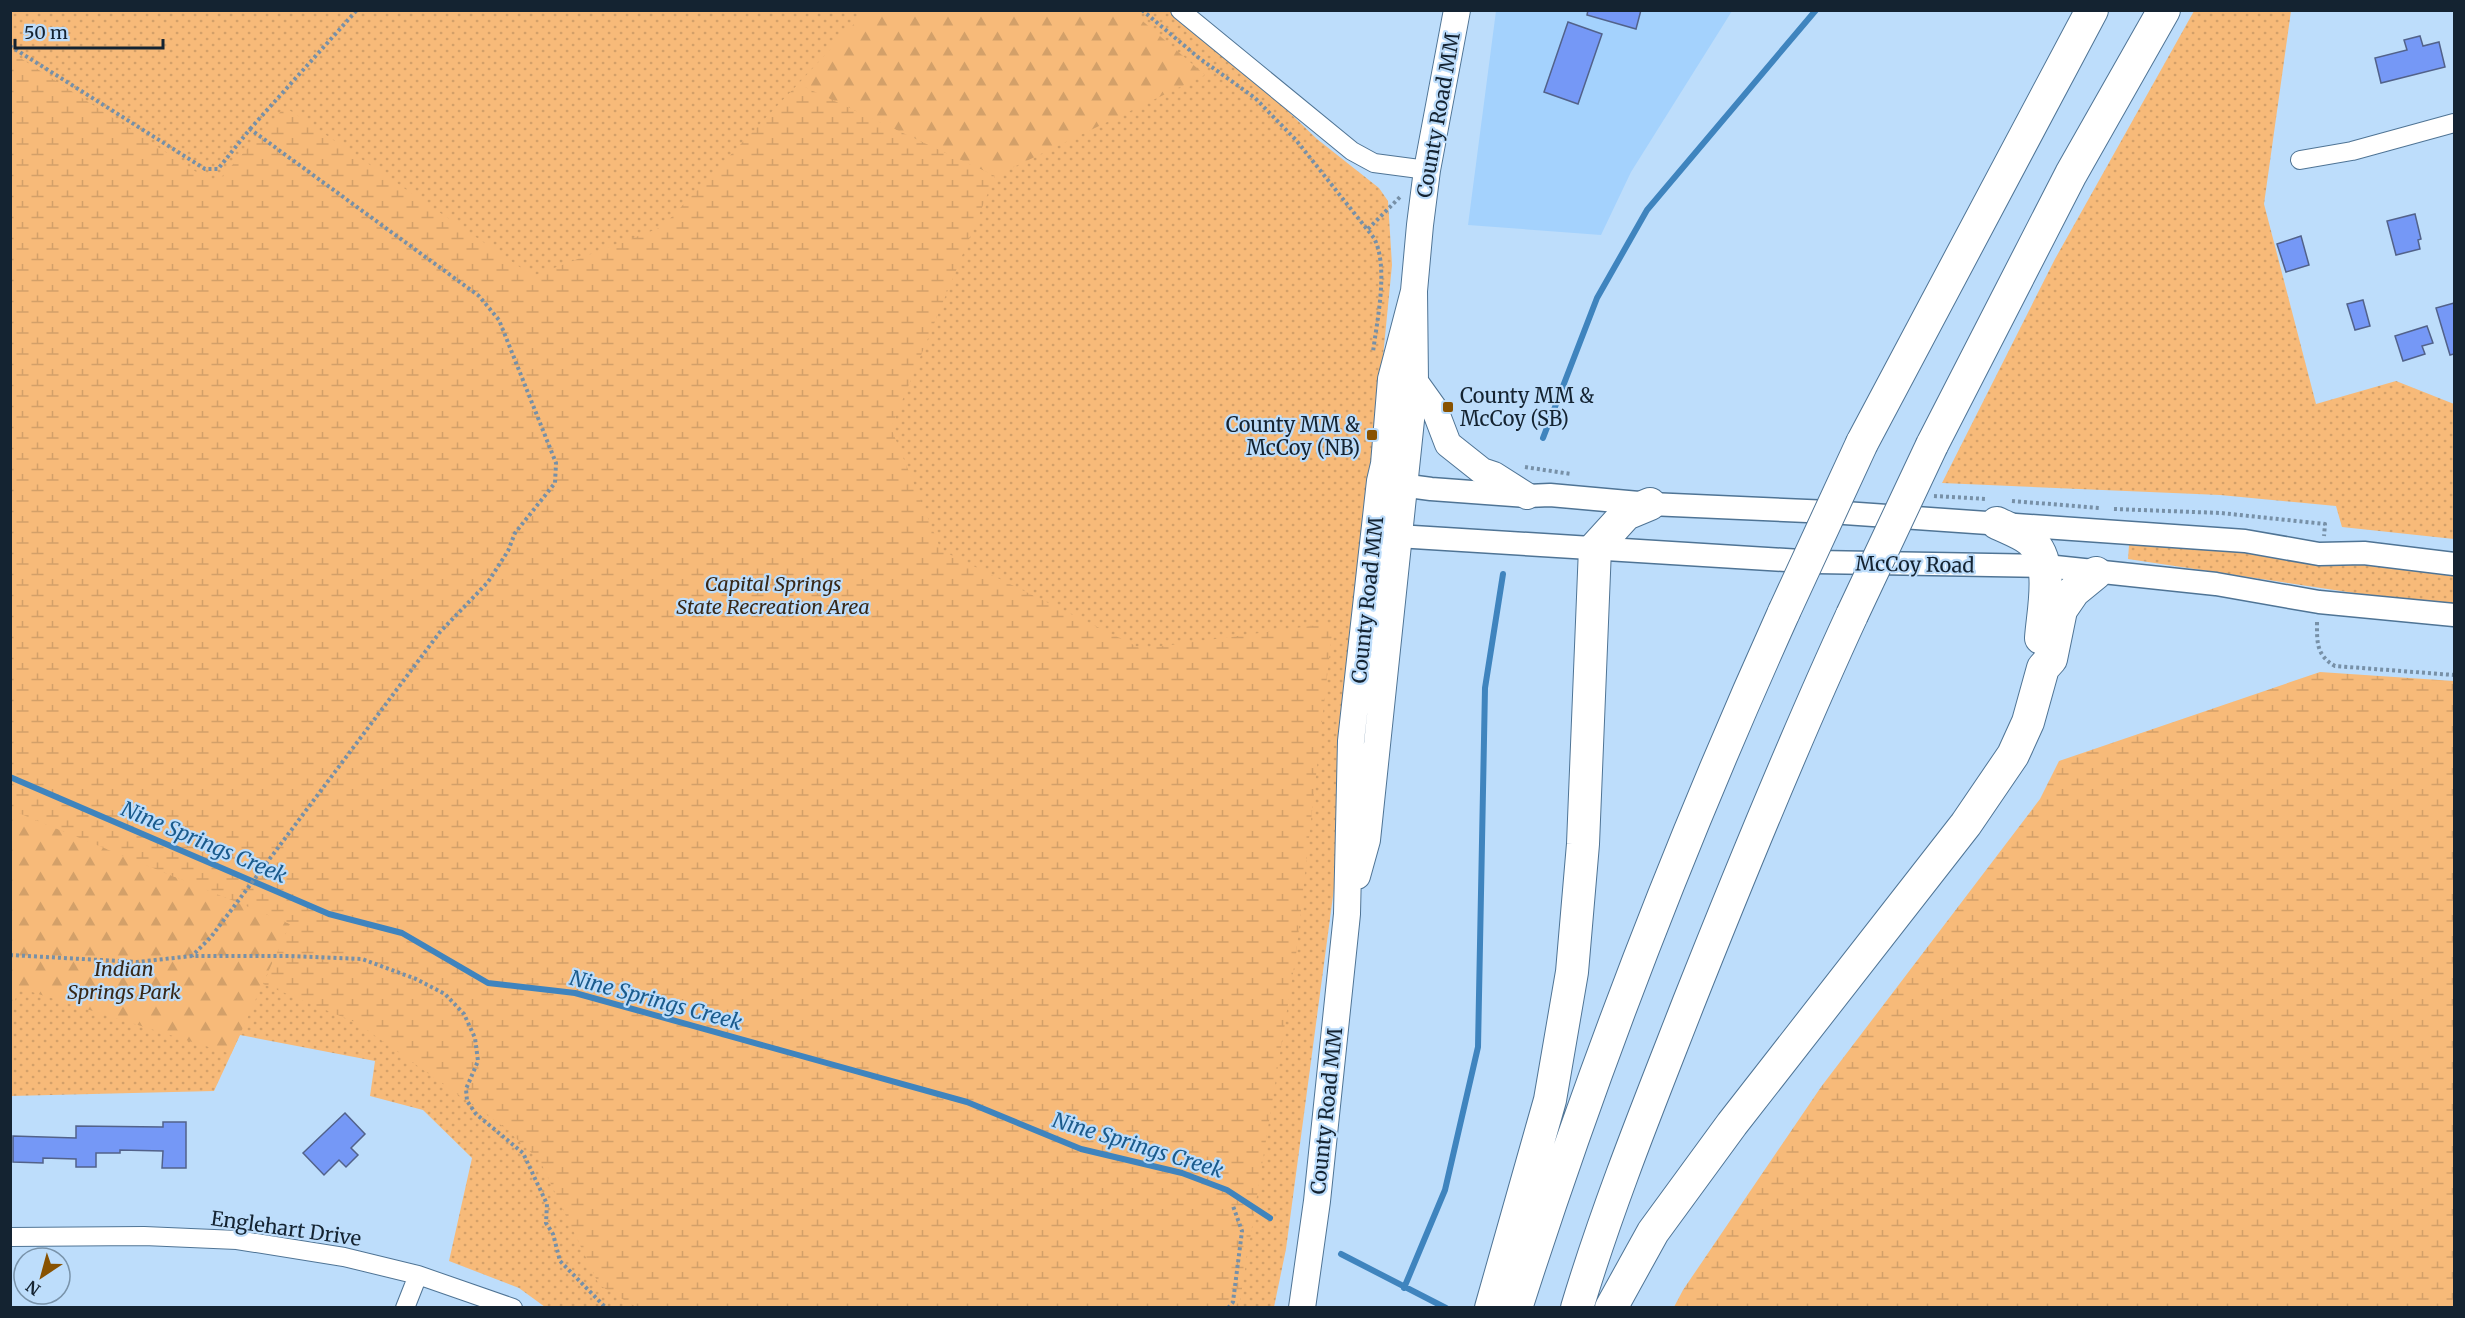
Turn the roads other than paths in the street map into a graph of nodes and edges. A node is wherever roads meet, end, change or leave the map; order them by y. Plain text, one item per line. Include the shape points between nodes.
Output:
1 (1180, 10) edge
2 (1457, 10) edge
3 (2092, 10) edge
4 (2164, 10) edge
5 (2454, 123) edge
6 (2300, 160) dead end
7 (1427, 170) junction
8 (1414, 291) junction
9 (1415, 382) junction
10 (1380, 481) junction
11 (1405, 487) junction
12 (1527, 496) junction
13 (1650, 504) junction
14 (1997, 523) junction
15 (1386, 536) junction
16 (1595, 548) junction
17 (2454, 564) edge
18 (2046, 566) junction
19 (2096, 573) junction
20 (2454, 615) edge
21 (2043, 668) junction
22 (10, 1237) edge
23 (418, 1275) junction
24 (405, 1308) edge
25 (513, 1308) edge
26 (1302, 1308) edge
27 (1491, 1308) edge
28 (1516, 1308) edge
29 (1577, 1308) edge
30 (1611, 1308) edge

1 - 7 street via 1352,151 1374,163
2 - 7 main road, County Road MM
3 - 28 highway, bridge via 1862,443 1730,733 1677,860 1604,1056
4 - 29 highway, bridge via 2071,174 1932,445 1803,721 1654,1091
5 - 6 street via 2352,151
7 - 8 main road, County Road MM
8 - 9 main road, County Road MM
8 - 10 main road, County Road MM via 1391,379
9 - 11 main road, County Road MM
9 - 12 main road via 1435,410 1448,444 1482,471
10 - 11 street
10 - 15 main road, County Road MM
11 - 12 street
11 - 15 main road, County Road MM
12 - 13 street
13 - 14 street
13 - 16 highway via 1626,514
14 - 17 street via 2245,541 2319,554 2364,552
14 - 18 highway via 2030,540
15 - 16 street, McCoy Road
15 - 26 main road, County Road MM via 1367,840 1347,914
16 - 18 street, McCoy Road via 1817,562
16 - 27 highway via 1582,844 1572,972 1550,1100
18 - 19 street, McCoy Road
18 - 21 highway via 2040,658
19 - 20 street, McCoy Road via 2216,584 2319,602
19 - 21 highway via 2074,591 2061,610 2051,659
21 - 30 highway via 2028,722 2013,755 1966,824 1732,1124 1653,1232
22 - 23 street, Englehart Drive via 237,1240 344,1257
23 - 24 street
23 - 25 street, Englehart Drive

